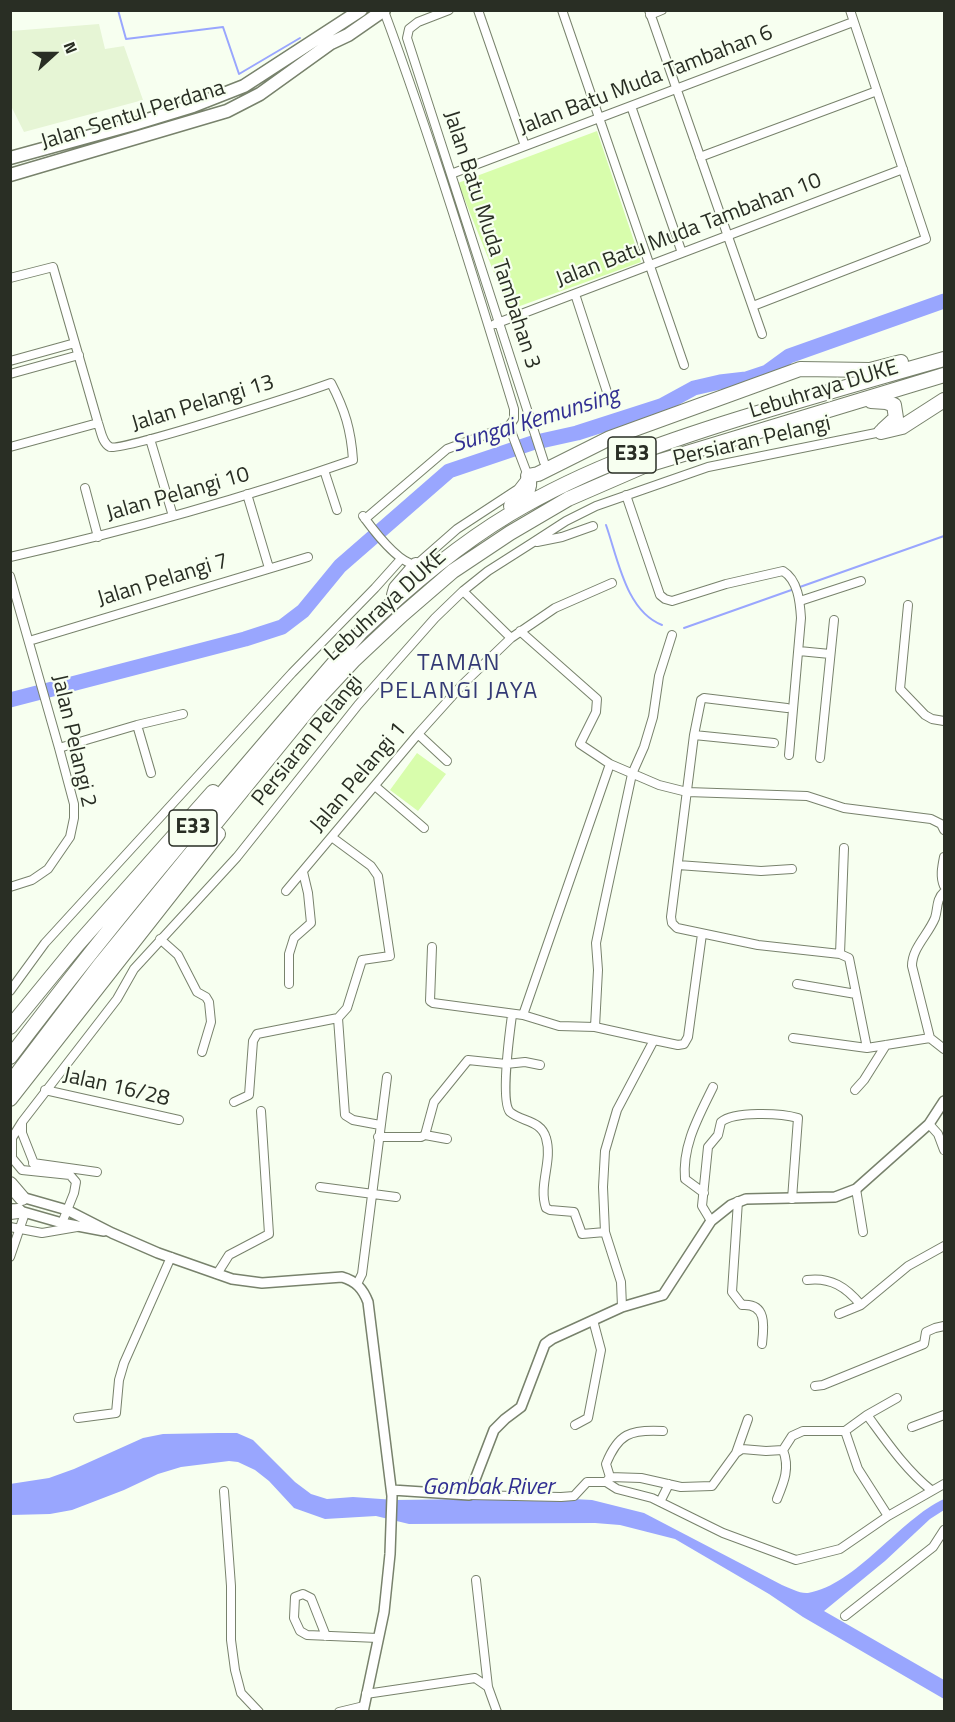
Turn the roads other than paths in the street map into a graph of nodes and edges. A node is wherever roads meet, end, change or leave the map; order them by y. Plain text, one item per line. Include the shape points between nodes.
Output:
1 (361, 10) edge
2 (449, 10) edge
3 (478, 10) edge
4 (562, 10) edge
5 (662, 10) edge
6 (849, 10) edge
7 (384, 11) edge
8 (649, 13) edge
9 (853, 22) junction
10 (244, 86) junction
11 (676, 89) junction
12 (877, 91) junction
13 (207, 100) junction
14 (631, 106) junction
15 (230, 107) junction
16 (599, 118) junction
17 (525, 146) junction
18 (700, 157) junction
19 (10, 158) edge
20 (903, 169) junction
21 (451, 174) junction
22 (10, 175) edge
23 (728, 235) junction
24 (682, 253) junction
25 (650, 265) junction
26 (10, 278) edge
27 (575, 294) junction
28 (753, 306) junction
29 (499, 323) junction
30 (489, 327) junction
31 (762, 334) dead end
32 (75, 343) junction
33 (945, 353) edge
34 (79, 355) junction
35 (945, 359) edge
36 (10, 361) edge
37 (684, 365) dead end
38 (10, 374) edge
39 (945, 375) edge
40 (607, 392) dead end
41 (945, 400) edge
42 (860, 401) junction
43 (98, 423) junction
44 (511, 429) junction
45 (881, 432) junction
46 (150, 439) junction
47 (10, 447) edge
48 (353, 460) joint
49 (544, 462) dead end
50 (324, 470) junction
51 (528, 476) junction
52 (85, 488) dead end
53 (248, 494) junction
54 (626, 495) junction
55 (337, 510) dead end
56 (173, 516) junction
57 (592, 526) dead end
58 (98, 537) junction
59 (532, 543) junction
60 (10, 557) edge
61 (308, 557) dead end
62 (445, 558) junction
63 (400, 559) junction
64 (416, 565) junction
65 (269, 568) junction
66 (10, 576) edge
67 (861, 581) dead end
68 (612, 583) dead end
69 (12, 585) edge
70 (463, 591) junction
71 (800, 599) junction
72 (391, 603) junction
73 (908, 605) dead end
74 (834, 620) dead end
75 (520, 631) junction
76 (672, 634) dead end
77 (511, 638) junction
78 (29, 641) junction
79 (800, 651) junction
80 (830, 654) junction
81 (302, 700) junction
82 (787, 708) dead end
83 (183, 714) dead end
84 (945, 721) edge
85 (137, 725) junction
86 (290, 732) junction
87 (418, 735) junction
88 (694, 735) junction
89 (774, 743) dead end
90 (59, 748) junction
91 (789, 755) dead end
92 (820, 758) dead end
93 (447, 761) dead end
94 (610, 764) junction
95 (151, 773) dead end
96 (632, 774) junction
97 (375, 786) junction
98 (687, 792) junction
99 (424, 828) dead end
100 (945, 830) edge
101 (333, 838) junction
102 (844, 848) dead end
103 (945, 857) edge
104 (678, 865) junction
105 (792, 868) dead end
106 (303, 872) junction
107 (11, 886) edge
108 (945, 886) edge
109 (286, 891) dead end
110 (945, 892) edge
111 (702, 934) junction
112 (160, 939) junction
113 (432, 947) dead end
114 (840, 954) junction
115 (289, 984) dead end
116 (797, 984) dead end
117 (10, 991) edge
118 (856, 994) junction
119 (512, 1015) junction
120 (522, 1015) junction
121 (338, 1018) junction
122 (10, 1027) edge
123 (595, 1027) junction
124 (793, 1038) dead end
125 (930, 1038) junction
126 (654, 1040) junction
127 (886, 1046) junction
128 (867, 1048) junction
129 (945, 1049) edge
130 (201, 1052) dead end
131 (10, 1057) edge
132 (506, 1064) junction
133 (540, 1065) dead end
134 (387, 1077) dead end
135 (712, 1086) dead end
136 (45, 1090) junction
137 (855, 1090) dead end
138 (11, 1095) edge
139 (945, 1101) edge
140 (234, 1102) dead end
141 (261, 1111) dead end
142 (179, 1120) dead end
143 (22, 1122) junction
144 (929, 1124) junction
145 (380, 1125) junction
146 (941, 1133) edge
147 (425, 1135) junction
148 (378, 1137) junction
149 (447, 1139) dead end
150 (945, 1150) edge
151 (33, 1163) junction
152 (38, 1171) junction
153 (97, 1172) dead end
154 (10, 1184) edge
155 (320, 1187) dead end
156 (856, 1189) junction
157 (704, 1193) junction
158 (372, 1194) junction
159 (396, 1197) dead end
160 (792, 1199) junction
161 (738, 1201) junction
162 (16, 1206) edge
163 (67, 1210) junction
164 (711, 1221) junction
165 (62, 1223) junction
166 (10, 1227) edge
167 (81, 1227) junction
168 (19, 1229) junction
169 (605, 1232) junction
170 (863, 1232) dead end
171 (112, 1233) junction
172 (945, 1245) edge
173 (10, 1257) edge
174 (171, 1257) junction
175 (217, 1274) junction
176 (807, 1280) dead end
177 (357, 1284) junction
178 (861, 1305) junction
179 (622, 1307) junction
180 (839, 1314) dead end
181 (593, 1320) junction
182 (945, 1326) edge
183 (762, 1344) dead end
184 (814, 1386) dead end
185 (897, 1398) dead end
186 (867, 1415) junction
187 (945, 1415) edge
188 (78, 1418) dead end
189 (748, 1419) dead end
190 (575, 1425) dead end
191 (912, 1427) dead end
192 (663, 1431) dead end
193 (845, 1431) junction
194 (783, 1450) junction
195 (736, 1453) junction
196 (608, 1480) junction
197 (669, 1484) junction
198 (945, 1484) edge
199 (931, 1490) junction
200 (224, 1491) dead end
201 (392, 1493) junction
202 (470, 1494) junction
203 (777, 1499) dead end
204 (660, 1502) junction
205 (888, 1516) junction
206 (945, 1530) edge
207 (477, 1580) dead end
208 (845, 1616) dead end
209 (326, 1636) junction
210 (378, 1638) junction
211 (488, 1687) junction
212 (366, 1694) junction
213 (363, 1709) edge
214 (259, 1712) edge
215 (339, 1712) edge
216 (497, 1712) edge

1 - 10 main road, Jalan Sentul Perdana
2 - 21 street, Jalan Batu Muda Tambahan 3 via 418,22 409,29 407,38
3 - 17 street
4 - 16 street
5 - 8 street
6 - 9 street
7 - 15 main road, Jalan Sentul Perdana
7 - 30 street
8 - 11 street
9 - 11 street, Jalan Batu Muda Tambahan 6
9 - 12 street
10 - 13 main road, Jalan Sentul Perdana
10 - 15 main road
11 - 14 street, Jalan Batu Muda Tambahan 6
11 - 18 street
12 - 18 street
12 - 20 street
13 - 15 main road
13 - 19 main road, Jalan Sentul Perdana
14 - 16 street, Jalan Batu Muda Tambahan 6
14 - 24 street
15 - 22 main road, Jalan Sentul Perdana
16 - 17 street, Jalan Batu Muda Tambahan 6
16 - 25 street
17 - 21 street, Jalan Batu Muda Tambahan 6
18 - 23 street
20 - 23 street, Jalan Batu Muda Tambahan 10
20 - 28 street via 926,239
21 - 29 street, Jalan Batu Muda Tambahan 3
23 - 24 street, Jalan Batu Muda Tambahan 10
23 - 28 street
24 - 25 street, Jalan Batu Muda Tambahan 10
25 - 27 street, Jalan Batu Muda Tambahan 10
25 - 37 street
26 - 32 street via 54,267
27 - 29 street, Jalan Batu Muda Tambahan 10
27 - 40 street
28 - 31 street
29 - 30 street, Jalan Batu Muda Tambahan 10
29 - 49 street, Jalan Batu Muda Tambahan 3
30 - 44 street via 514,409
32 - 34 street
32 - 36 street
33 - 51 highway via 870,370 800,369 610,438
34 - 38 street
34 - 43 street
35 - 62 highway, Lebuhraya DUKE / E33 via 726,423 603,466 509,515
39 - 42 highway, Lebuhraya DUKE / E33
41 - 45 highway via 902,427
42 - 45 highway via 894,405 896,418
42 - 86 highway, Lebuhraya DUKE / E33 via 644,466 568,499 510,532 453,571 402,615 336,679
43 - 46 street, Jalan Pelangi 13 via 108,446 117,448
43 - 47 street
44 - 51 street
44 - 63 street via 447,448 366,520
45 - 54 street, Persiaran Pelangi via 708,466
46 - 48 street, Jalan Pelangi 13 via 332,383 351,432
46 - 56 street
48 - 50 street, Jalan Pelangi 10
50 - 53 street, Jalan Pelangi 10
50 - 55 street
51 - 62 highway via 530,486 525,495 456,541 446,550
51 - 64 street via 518,489 457,529
52 - 58 street
53 - 56 street, Jalan Pelangi 10
53 - 65 street
54 - 59 street, Persiaran Pelangi via 566,521
54 - 71 street via 660,595 665,599 672,601 783,571 791,578
56 - 58 street, Jalan Pelangi 10
57 - 59 street
58 - 60 street, Jalan Pelangi 10
59 - 70 street, Persiaran Pelangi
61 - 65 street, Jalan Pelangi 7
62 - 72 highway, Lebuhraya DUKE / E33
63 - 64 street
63 - 117 street via 45,944
64 - 72 highway via 396,588
65 - 78 street, Jalan Pelangi 7
66 - 69 street, Jalan Pelangi 2
67 - 71 street
68 - 75 street, Jalan Pelangi 1 via 555,608
69 - 78 street, Jalan Pelangi 2
70 - 77 street
70 - 112 street, Persiaran Pelangi via 358,705 217,880
71 - 79 street
72 - 81 highway, Lebuhraya DUKE / E33
73 - 84 street via 900,689 925,715
74 - 80 street
75 - 77 street, Jalan Pelangi 1
75 - 94 street via 597,699 597,708 580,744
76 - 96 street via 644,747
77 - 87 street, Jalan Pelangi 1
78 - 90 street, Jalan Pelangi 2
79 - 80 street
79 - 91 street
80 - 92 street
81 - 122 highway via 271,726 136,876
81 - 131 highway, Lebuhraya DUKE / E33 via 152,877
82 - 88 street via 704,698
83 - 85 street
85 - 90 street
85 - 95 street
86 - 138 highway, Lebuhraya DUKE / E33 via 99,966
86 - 138 highway via 263,777
87 - 93 street
87 - 97 street, Jalan Pelangi 1
88 - 89 street
88 - 98 street
90 - 107 street, Jalan Pelangi 2 via 74,804 70,837 48,869 32,880
94 - 96 street
94 - 120 street
96 - 98 street
96 - 123 street via 596,943
97 - 99 street
97 - 101 street, Jalan Pelangi 1
98 - 100 street via 807,796 844,808 931,819
98 - 104 street
101 - 106 street, Jalan Pelangi 1
101 - 121 street via 371,866 378,876 390,954 362,960 347,1008
102 - 114 street
103 - 108 street
104 - 105 street via 761,871
104 - 111 street via 672,923
106 - 109 street, Jalan Pelangi 1
106 - 115 street via 311,922 294,938 289,954
110 - 125 street via 912,959
111 - 114 street
111 - 126 street via 688,1037 678,1045
112 - 130 street via 178,955 197,992 209,1002 211,1022
112 - 136 street, Persiaran Pelangi
113 - 119 street via 430,1002
114 - 118 street via 849,958
116 - 118 street
118 - 128 street
119 - 120 street
119 - 132 street
120 - 123 street via 560,1026
121 - 140 street via 257,1034 253,1041 249,1095
121 - 145 street via 345,1114 353,1120
123 - 126 street
124 - 128 street
125 - 127 street
125 - 129 street
126 - 169 street via 617,1110 605,1151
127 - 128 street
127 - 137 street
132 - 133 street
132 - 147 street via 468,1060 434,1102
132 - 169 street via 508,1110 535,1123 546,1138 546,1208 574,1212 584,1235
134 - 145 street
135 - 157 street via 688,1139 684,1166 685,1179
136 - 142 street, Jalan 16/28
136 - 143 street, Persiaran Pelangi
139 - 144 street
141 - 175 street via 269,1234 229,1255
143 - 151 street
143 - 152 street, Persiaran Pelangi via 12,1138 12,1158 22,1170
144 - 146 street
144 - 156 street
145 - 148 street
146 - 150 street
147 - 148 street
147 - 149 street
148 - 158 street
151 - 152 street
151 - 153 street
152 - 163 street, Persiaran Pelangi via 70,1175 76,1182
154 - 162 highway
155 - 158 street
156 - 160 street via 835,1197
156 - 170 street
157 - 160 street via 708,1147 718,1135 721,1122 765,1113 798,1118
157 - 164 street via 702,1206
158 - 159 street
158 - 177 street via 362,1274
160 - 161 street
161 - 164 street
161 - 183 street via 732,1292 742,1305 758,1308 765,1324
162 - 163 street
162 - 165 street
162 - 168 street
163 - 165 street, Persiaran Pelangi
163 - 171 street
164 - 179 street via 663,1295
165 - 167 street
166 - 168 street
167 - 168 street via 42,1233
167 - 171 street
168 - 173 street
169 - 179 street via 619,1276
171 - 174 street
172 - 178 street via 908,1266
174 - 175 street
174 - 188 street via 124,1364 116,1413
175 - 177 street via 262,1283 342,1277
176 - 178 street via 818,1278 838,1284
177 - 201 street via 368,1302
178 - 180 street
179 - 181 street
181 - 190 street via 601,1350 588,1418
181 - 202 street via 545,1344 521,1407 494,1430
182 - 184 street via 927,1332 924,1344
185 - 186 street
186 - 193 street
186 - 199 street via 900,1460
187 - 191 street
189 - 195 street
192 - 196 street via 628,1434 619,1439 606,1464
193 - 194 street via 803,1431 792,1436
193 - 205 street via 858,1469
194 - 195 street via 742,1449
194 - 203 street via 787,1474
195 - 197 street via 712,1486
196 - 197 street via 641,1478
196 - 202 street via 587,1482 574,1496
196 - 204 street via 617,1489
197 - 204 street
198 - 199 street
199 - 205 street
200 - 214 street via 235,1670 241,1693
201 - 202 street
201 - 210 street via 392,1538
204 - 205 street via 723,1533 796,1560 840,1550
206 - 208 street via 933,1547
207 - 211 street
209 - 209 street via 311,1598 303,1594 295,1597 294,1618 300,1631
209 - 210 street
210 - 212 street
211 - 212 street via 475,1678
211 - 216 street
212 - 213 street
213 - 215 street

